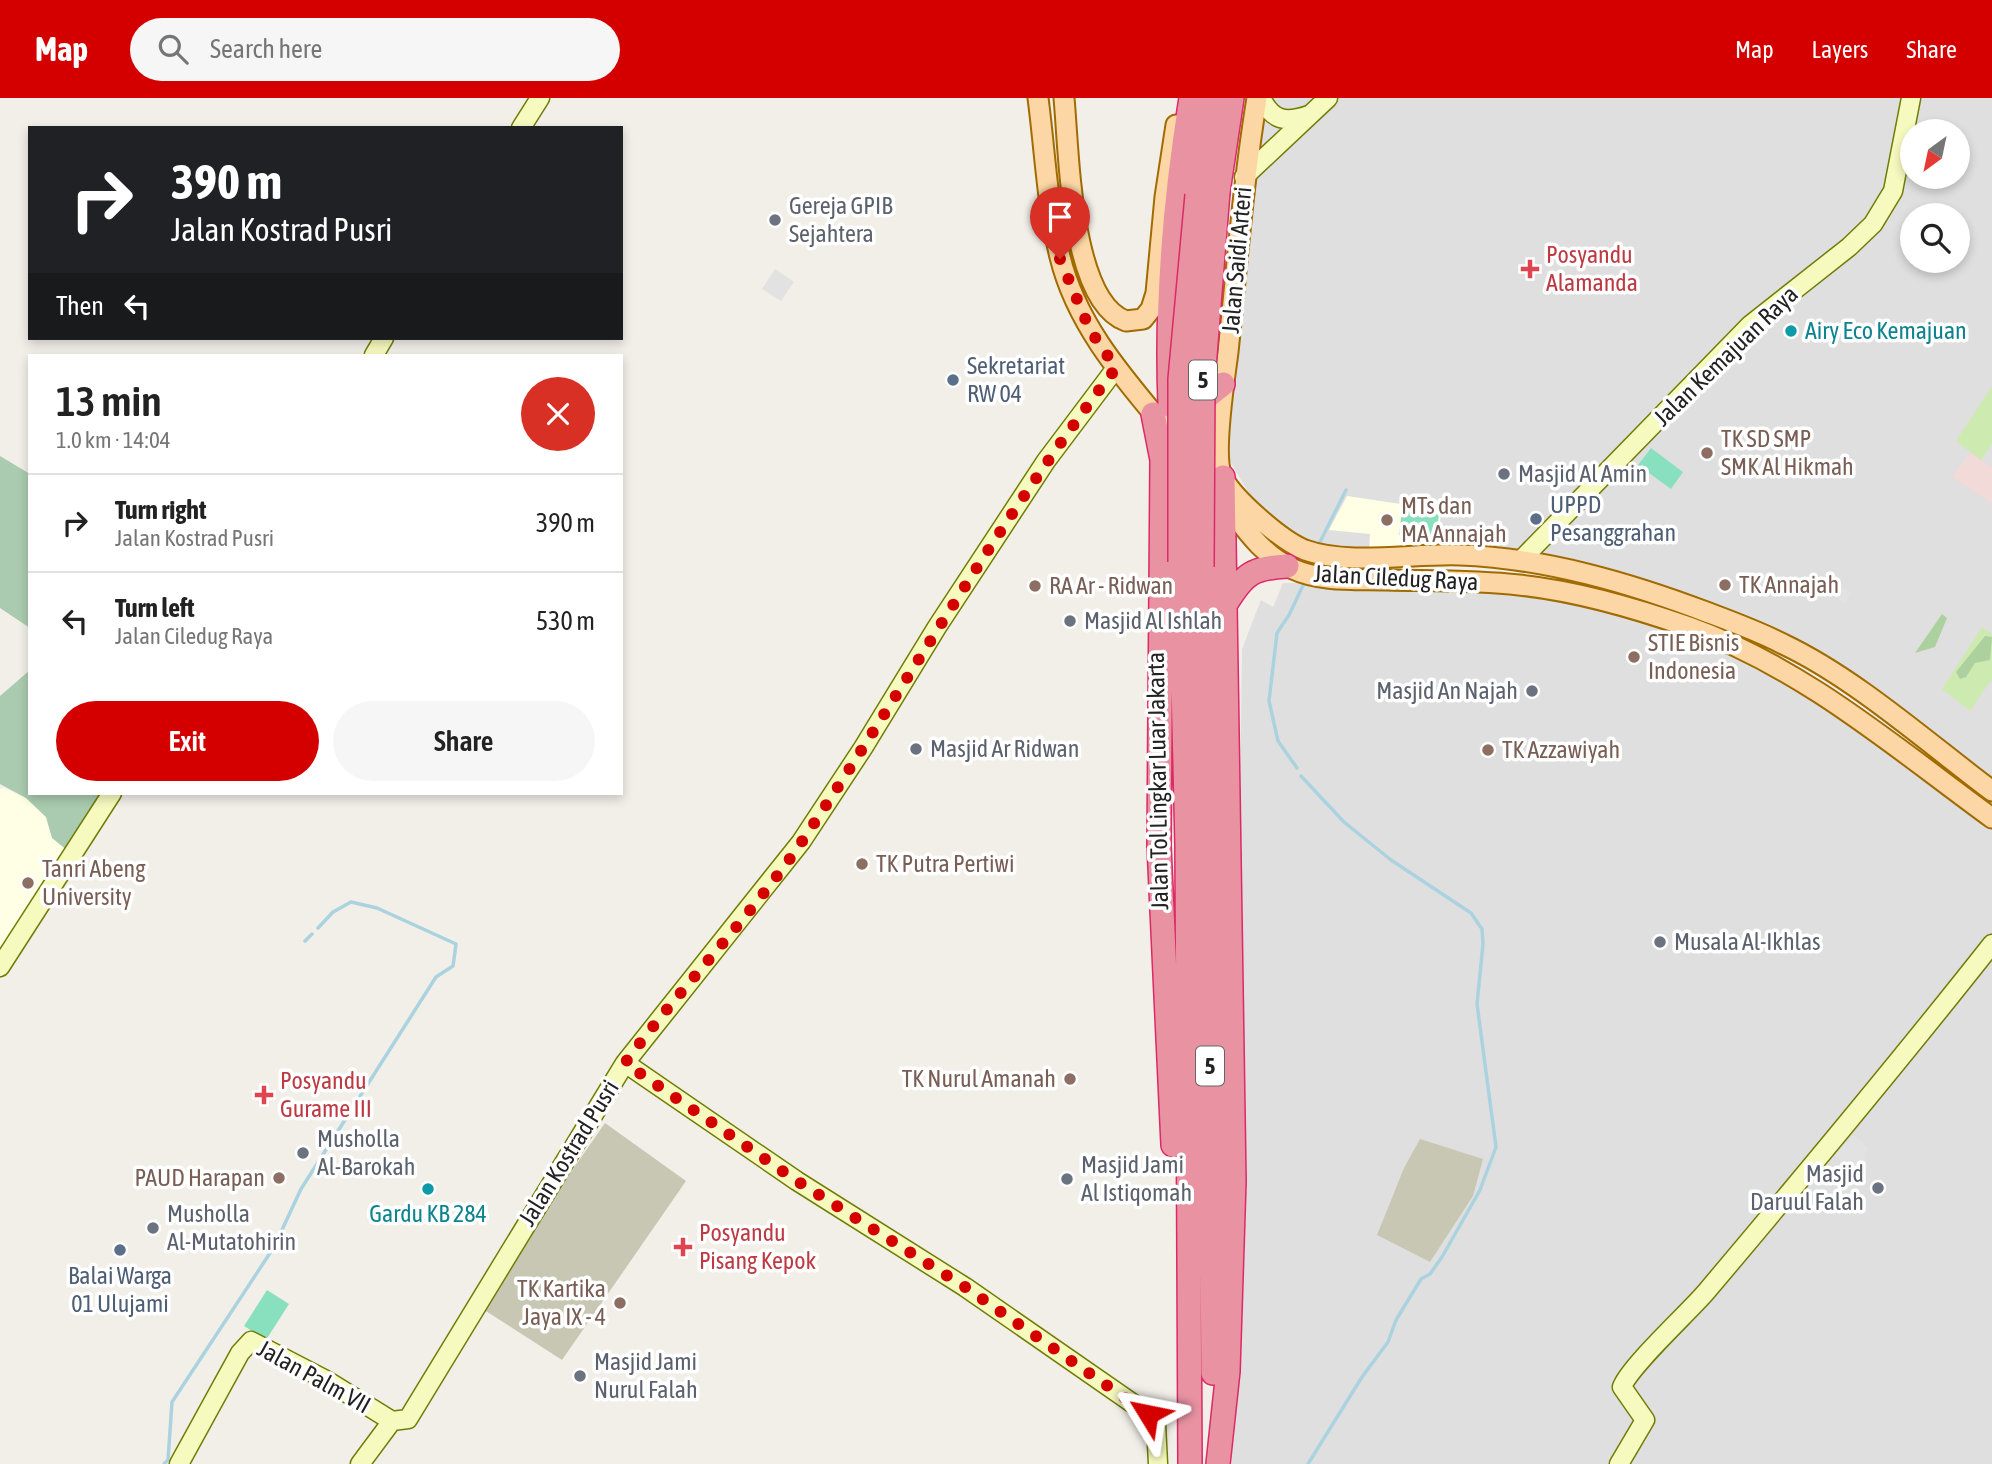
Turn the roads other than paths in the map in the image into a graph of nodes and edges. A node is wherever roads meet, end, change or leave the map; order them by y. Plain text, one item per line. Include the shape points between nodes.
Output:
1 (540, 98) edge
2 (1038, 98) edge
3 (1064, 98) edge
4 (1181, 98) edge
5 (1191, 98) edge
6 (1212, 98) edge
7 (1232, 98) edge
8 (1259, 98) edge
9 (1328, 98) edge
10 (1911, 98) edge
11 (1313, 113) junction
12 (522, 126) edge
13 (1244, 177) junction
14 (1207, 193) junction
15 (1169, 365) junction
16 (1116, 368) junction
17 (1223, 384) junction
18 (1153, 414) junction
19 (1171, 435) junction
20 (1221, 436) junction
21 (1215, 472) junction
22 (1223, 500) junction
23 (1163, 525) junction
24 (1222, 546) junction
25 (1370, 556) junction
26 (1521, 560) junction
27 (1556, 567) junction
28 (1304, 572) junction
29 (1373, 580) junction
30 (1553, 590) junction
31 (1227, 602) junction
32 (1840, 679) junction
33 (1828, 699) junction
34 (1992, 791) edge
35 (111, 795) edge
36 (1989, 810) edge
37 (1197, 826) junction
38 (1992, 944) edge
39 (0, 967) edge
40 (625, 1063) junction
41 (1187, 1262) junction
42 (1221, 1301) junction
43 (392, 1421) junction
44 (1190, 1457) edge
45 (179, 1464) edge
46 (360, 1464) edge
47 (1158, 1464) edge
48 (1217, 1464) edge
49 (1619, 1464) edge

1 - 12 street
2 - 16 main road, Jalan Ciledug Raya via 1060,259 1090,330
3 - 4 main road via 1085,262 1096,292 1116,317 1128,322 1139,321 1154,302
5 - 15 highway via 1172,230
6 - 14 highway, Jalan Tol Lingkar Luar Jakarta / 5
7 - 14 highway, Jalan Tol Lingkar Luar Jakarta / 5
8 - 11 street via 1280,120
8 - 13 main road, Jalan Saidi Arteri
9 - 11 street
10 - 26 street, Jalan Kemajuan Raya via 1893,191 1873,224 1750,325
11 - 13 street
13 - 17 main road, Jalan Saidi Arteri
14 - 37 highway, Jalan Tol Lingkar Luar Jakarta / 5, bridge
15 - 17 highway via 1175,387 1188,397 1208,396
15 - 19 highway
16 - 18 main road, Jalan Ciledug Raya
16 - 40 street, Jalan Kostrad Pusri via 1046,461 801,842
17 - 20 main road, Jalan Saidi Arteri
18 - 19 main road, Jalan Ciledug Raya
18 - 23 highway via 1162,460
19 - 20 main road
19 - 21 main road, Jalan Ciledug Raya
20 - 21 main road, Jalan Saidi Arteri
21 - 22 highway
21 - 23 highway via 1183,492
21 - 25 main road, Jalan Ciledug Raya via 1295,545 1308,551
22 - 24 highway
22 - 28 main road, Jalan Ciledug Raya via 1269,555
23 - 24 highway via 1179,511 1196,509 1211,517
23 - 41 highway via 1159,846 1177,1239
24 - 31 highway
25 - 26 main road, Jalan Ciledug Raya
25 - 29 main road
26 - 27 main road, Jalan Ciledug Raya
27 - 30 main road
27 - 32 main road, Jalan Ciledug Raya via 1710,613 1785,644
28 - 29 main road, Jalan Ciledug Raya
28 - 31 highway via 1251,571
29 - 30 main road, Jalan Ciledug Raya via 1495,583
30 - 33 main road, Jalan Ciledug Raya via 1662,618 1735,645
31 - 42 highway via 1234,1034
32 - 33 main road
32 - 34 main road, Jalan Ciledug Raya
33 - 36 main road, Jalan Ciledug Raya
35 - 39 street
37 - 41 highway, Jalan Tol Lingkar Luar Jakarta / 5
37 - 42 highway, Jalan Tol Lingkar Luar Jakarta / 5
38 - 49 street via 1897,1065 1683,1318 1629,1374 1622,1387 1645,1420
40 - 43 street, Jalan Kostrad Pusri via 410,1416 402,1422
40 - 47 street via 1148,1414 1156,1424
41 - 44 highway, Jalan Tol Lingkar Luar Jakarta / 5
42 - 48 highway, Jalan Tol Lingkar Luar Jakarta / 5
43 - 45 street, Jalan Palm VII via 251,1341
43 - 46 street, Jalan Kostrad Pusri

